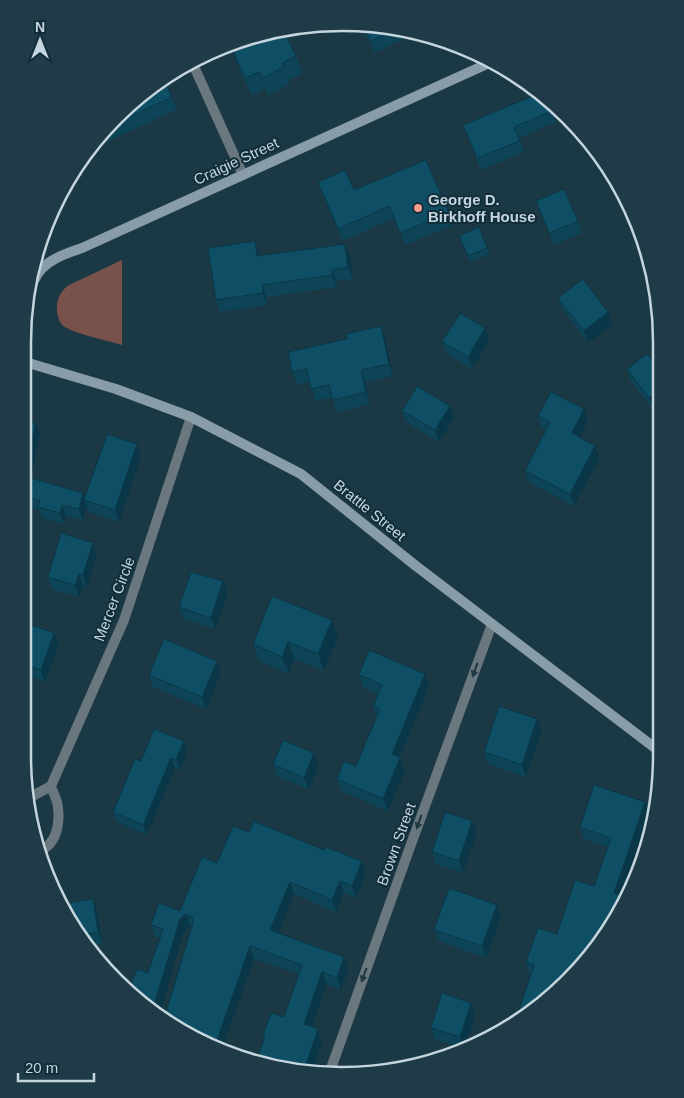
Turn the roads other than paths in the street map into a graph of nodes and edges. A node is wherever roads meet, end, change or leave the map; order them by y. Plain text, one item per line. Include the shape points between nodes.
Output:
1 (484, 66) edge
2 (195, 69) edge
3 (243, 175) junction
4 (40, 270) edge
5 (31, 364) edge
6 (191, 417) junction
7 (492, 624) junction
8 (653, 746) edge
9 (51, 786) junction
10 (34, 795) edge
11 (45, 847) edge
12 (332, 1066) edge

1 - 3 main road, Craigie Street
2 - 3 street
3 - 4 main road, Craigie Street via 51,260
5 - 6 main road, Brattle Street via 116,389
6 - 7 main road, Brattle Street via 301,474
6 - 9 street, Mercer Circle via 124,620
7 - 8 main road, Brattle Street
7 -> 12 street, Brown Street
9 - 10 street
9 - 11 street via 58,807 58,824 55,837

